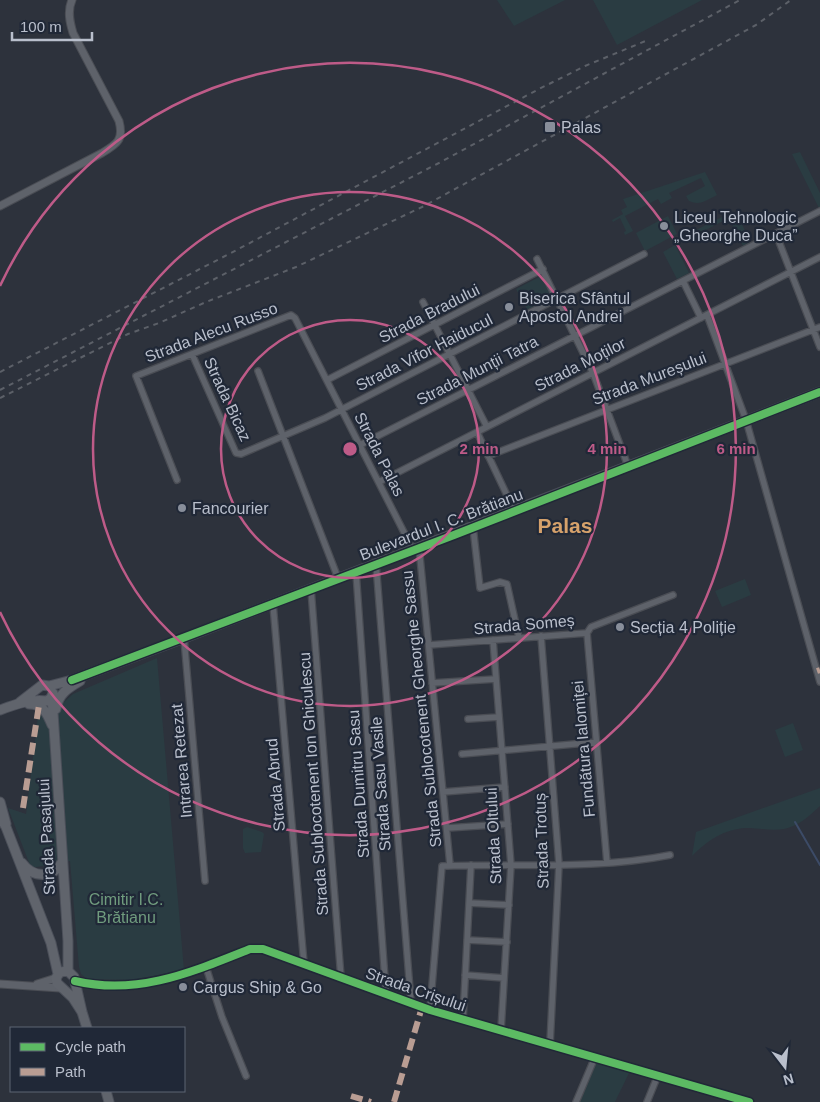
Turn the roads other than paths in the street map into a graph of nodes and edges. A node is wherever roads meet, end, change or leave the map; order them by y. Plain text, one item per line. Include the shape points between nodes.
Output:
1 (72, 0) edge
2 (0, 206) edge
3 (820, 211) edge
4 (776, 234) junction
5 (644, 254) dead end
6 (820, 257) edge
7 (537, 258) dead end
8 (543, 270) junction
9 (791, 272) junction
10 (683, 281) junction
11 (557, 299) junction
12 (423, 302) dead end
13 (704, 316) junction
14 (295, 318) joint
15 (435, 325) junction
16 (820, 327) edge
17 (813, 330) junction
18 (575, 336) junction
19 (820, 347) edge
20 (192, 354) junction
21 (450, 354) junction
22 (725, 364) junction
23 (258, 371) dead end
24 (594, 373) junction
25 (327, 380) junction
26 (468, 390) junction
27 (820, 392) edge
28 (342, 409) junction
29 (607, 410) junction
30 (746, 420) junction
31 (487, 427) junction
32 (477, 432) junction
33 (284, 436) junction
34 (360, 445) junction
35 (240, 454) joint
36 (488, 456) junction
37 (628, 466) junction
38 (178, 480) dead end
39 (379, 482) junction
40 (514, 510) junction
41 (473, 527) junction
42 (416, 549) junction
43 (376, 564) junction
44 (356, 572) junction
45 (338, 578) junction
46 (311, 589) junction
47 (673, 596) dead end
48 (273, 604) junction
49 (587, 633) junction
50 (541, 636) junction
51 (184, 638) junction
52 (519, 638) junction
53 (493, 640) junction
54 (429, 645) junction
55 (101, 669) junction
56 (818, 671) edge
57 (496, 679) junction
58 (820, 682) edge
59 (432, 683) junction
60 (38, 689) junction
61 (52, 692) junction
62 (41, 700) junction
63 (20, 702) junction
64 (10, 706) junction
65 (0, 710) edge
66 (499, 717) junction
67 (468, 719) dead end
68 (55, 732) junction
69 (597, 742) junction
70 (550, 746) junction
71 (502, 751) junction
72 (462, 754) dead end
73 (505, 787) junction
74 (443, 792) junction
75 (0, 802) edge
76 (0, 817) edge
77 (508, 824) junction
78 (6, 827) junction
79 (446, 828) junction
80 (670, 856) dead end
81 (18, 857) junction
82 (62, 861) junction
83 (607, 863) junction
84 (559, 864) junction
85 (471, 865) junction
86 (511, 865) junction
87 (450, 866) junction
88 (205, 881) dead end
89 (469, 903) junction
90 (509, 905) junction
91 (467, 940) junction
92 (506, 942) junction
93 (304, 964) junction
94 (206, 967) junction
95 (465, 975) junction
96 (67, 976) junction
97 (341, 978) junction
98 (504, 978) junction
99 (0, 984) edge
100 (34, 985) junction
101 (62, 988) junction
102 (386, 994) junction
103 (411, 1003) junction
104 (430, 1010) junction
105 (82, 1012) junction
106 (463, 1019) junction
107 (87, 1027) edge
108 (501, 1030) junction
109 (550, 1044) junction
110 (595, 1057) junction
111 (658, 1075) junction
112 (246, 1076) dead end
113 (576, 1102) edge
114 (647, 1102) edge
115 (750, 1102) edge

1 - 2 street via 69,19 73,34 119,121 120,139 102,153
3 - 4 street, Strada Munții Tatra
4 - 9 street
4 - 10 street, Strada Munții Tatra
5 - 11 street, Strada Vifor Haiducul
6 - 9 street, Strada Moților
7 - 8 street
8 - 11 street
8 - 15 street, Strada Bradului
9 - 13 street, Strada Moților
9 - 17 street
10 - 13 street
10 - 18 street, Strada Munții Tatra
11 - 18 street
11 - 21 street, Strada Vifor Haiducul
12 - 15 street
13 - 22 street
13 - 24 street, Strada Moților
14 - 20 street, Strada Alecu Russo via 291,316
14 - 25 street, Strada Palas
15 - 21 street
15 - 25 street, Strada Bradului
16 - 17 street, Strada Mureșului
17 - 19 street
17 - 22 street, Strada Mureșului
18 - 24 street
18 - 26 street, Strada Munții Tatra
20 - 35 street, Strada Bicaz via 236,453
20 - 38 street, Strada Alecu Russo via 136,376
21 - 26 street
21 - 28 street, Strada Vifor Haiducul
22 - 29 street, Strada Mureșului
22 - 30 street
23 - 33 street
24 - 29 street
24 - 31 street, Strada Moților
25 - 28 street, Strada Palas
26 - 31 street
26 - 34 street, Strada Munții Tatra
27 - 30 main road, Bulevardul I. C. Brătianu
28 - 33 street, Strada Vifor Haiducul
28 - 34 street, Strada Palas
29 - 36 street, Strada Mureșului
29 - 37 street
30 - 37 main road, Bulevardul I. C. Brătianu
30 - 56 street
31 - 32 street, Strada Moților
32 - 36 street
32 - 39 street, Strada Moților
33 - 35 street, Strada Vifor Haiducul
33 - 45 street
34 - 39 street, Strada Palas
36 - 40 street
37 - 40 main road, Bulevardul I. C. Brătianu
39 - 42 street, Strada Palas
40 - 41 main road, Bulevardul I. C. Brătianu
41 - 42 main road, Bulevardul I. C. Brătianu
41 - 52 street via 480,588 500,582 507,584
42 - 43 main road, Bulevardul I. C. Brătianu
42 - 54 street, Strada Sublocotenent Gheorghe Sassu
43 - 44 main road, Bulevardul I. C. Brătianu
43 - 103 street, Strada Sasu Vasile
44 - 45 main road, Bulevardul I. C. Brătianu
44 - 102 street, Strada Dumitru Sasu
45 - 46 main road, Bulevardul I. C. Brătianu
46 - 48 main road, Bulevardul I. C. Brătianu
46 - 97 street, Strada Sublocotenent Ion Ghiculescu
47 - 49 street, Strada Someș via 591,627
48 - 51 main road, Bulevardul I. C. Brătianu
48 - 93 street, Strada Abrud
49 - 50 street, Strada Someș
49 - 69 street, Fundătura Ialomiței
50 - 52 street, Strada Someș
50 - 70 street, Strada Trotuș
51 - 55 main road, Bulevardul I. C. Brătianu
51 - 88 street, Intrarea Retezat
52 - 53 street, Strada Someș
53 - 54 street, Strada Someș
53 - 57 street, Strada Oltului
54 - 59 street, Strada Sublocotenent Gheorghe Sassu
55 - 61 main road, Bulevardul I. C. Brătianu
55 - 68 main road via 59,697
56 - 58 street
57 - 59 street
57 - 66 street, Strada Oltului
59 - 74 street, Strada Sublocotenent Gheorghe Sassu
60 - 61 main road via 42,685
60 - 62 main road
60 - 63 main road
61 - 62 main road via 49,700
61 - 68 main road, Strada Pasajului
62 - 63 main road
62 - 68 main road, Strada Pasajului
63 - 64 main road
64 - 65 main road
64 - 68 main road via 39,705
66 - 67 street
66 - 71 street, Strada Oltului
68 - 82 main road, Strada Pasajului
69 - 70 street
69 - 83 street, Fundătura Ialomiței
70 - 71 street
70 - 84 street, Strada Trotuș
71 - 72 street
71 - 73 street, Strada Oltului
73 - 74 street
73 - 77 street, Strada Oltului
74 - 79 street, Strada Sublocotenent Gheorghe Sassu
75 - 78 main road
76 - 78 main road
77 - 79 street
77 - 86 street, Strada Oltului
78 - 81 main road
79 - 87 street, Strada Sublocotenent Gheorghe Sassu
80 - 83 street
81 - 82 main road via 30,872 41,875 56,870
81 - 96 main road
82 - 96 main road, Strada Pasajului via 68,941
83 - 84 street
84 - 86 street
84 - 109 street, Strada Trotuș
85 - 86 street
85 - 87 street
85 - 89 street
86 - 90 street, Strada Oltului
87 - 104 street, Strada Sublocotenent Gheorghe Sassu via 442,866
89 - 90 street
89 - 91 street
90 - 92 street, Strada Oltului
91 - 92 street
91 - 95 street
92 - 98 street, Strada Oltului
93 - 94 street, Strada Crișului via 256,948
93 - 97 street, Strada Crișului
94 - 96 street, Strada Crișului via 142,985 93,984
94 - 112 street
95 - 98 street
95 - 106 street
96 - 100 street
96 - 101 main road via 69,988
96 - 101 main road via 57,983
96 - 105 main road
97 - 102 street, Strada Crișului
98 - 108 street, Strada Oltului
99 - 100 street
100 - 101 street
101 - 105 main road
102 - 103 street, Strada Crișului
103 - 104 street, Strada Crișului
104 - 106 street, Strada Crișului
105 - 107 main road
106 - 108 street, Strada Crișului
108 - 109 street, Strada Crișului
109 - 110 street, Strada Crișului
110 - 111 street, Strada Crișului
110 - 113 street
111 - 114 street
111 - 115 street, Strada Crișului

